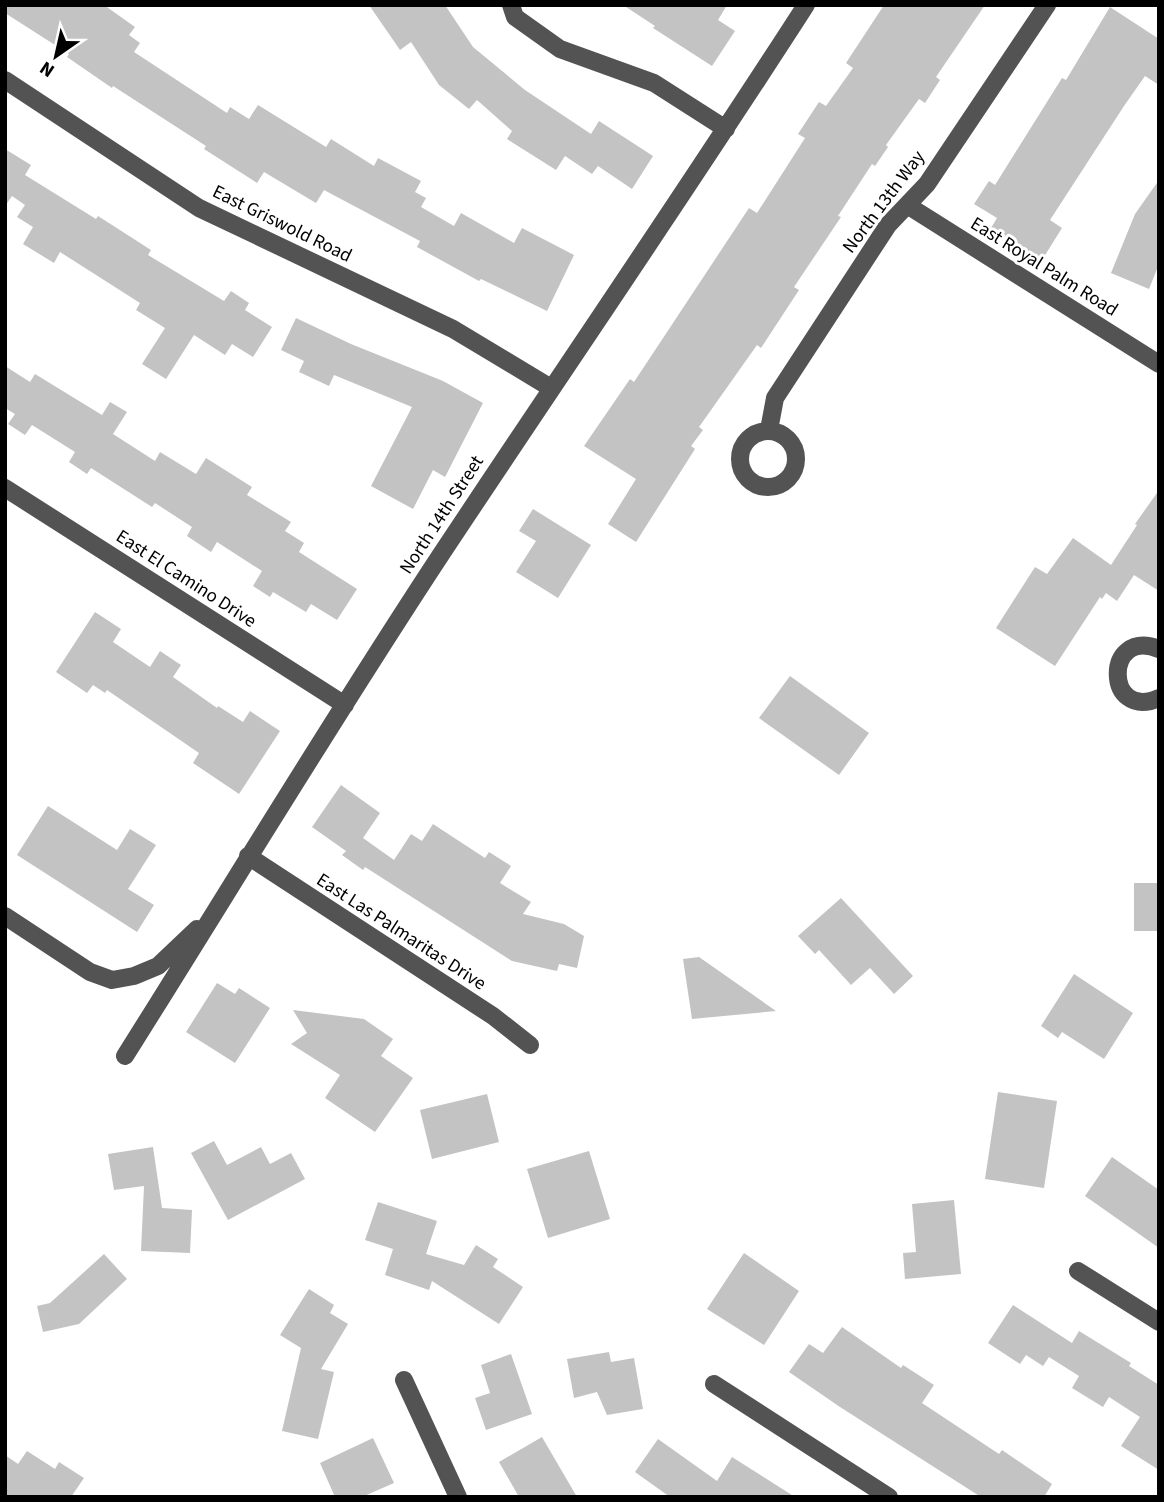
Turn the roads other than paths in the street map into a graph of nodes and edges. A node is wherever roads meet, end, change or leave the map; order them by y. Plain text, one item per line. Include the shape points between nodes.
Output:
1 (511, 5) edge
2 (806, 5) edge
3 (1047, 5) edge
4 (5, 80) edge
5 (726, 129) junction
6 (906, 205) junction
7 (1159, 364) edge
8 (551, 388) junction
9 (769, 430) dead end
10 (5, 488) edge
11 (1159, 649) edge
12 (1159, 698) edge
13 (345, 705) junction
14 (248, 856) junction
15 (217, 909) junction
16 (5, 916) edge
17 (530, 1045) dead end
18 (125, 1056) dead end
19 (1078, 1271) dead end
20 (1159, 1322) edge
21 (404, 1380) dead end
22 (714, 1384) dead end
23 (458, 1497) edge
24 (889, 1497) edge

1 - 5 street via 515,16 560,49 654,83
2 - 5 street, North 14th Street
3 - 6 street, North 13th Way via 927,184
4 - 8 street, East Griswold Road via 199,208 453,329
5 - 8 street, North 14th Street
6 - 7 street, East Royal Palm Road
6 - 9 street, North 13th Way via 888,225 775,398
8 - 13 street, North 14th Street
10 - 13 street, East El Camino Drive
11 - 12 street via 1141,646 1125,653 1116,677 1131,699 1148,702
13 - 14 street, North 14th Street
14 - 15 street, North 14th Street
14 - 17 street, East Las Palmaritas Drive
15 - 16 street via 158,966 112,979 90,972
15 - 18 street, North 14th Street
19 - 20 street
21 - 23 street
22 - 24 street

